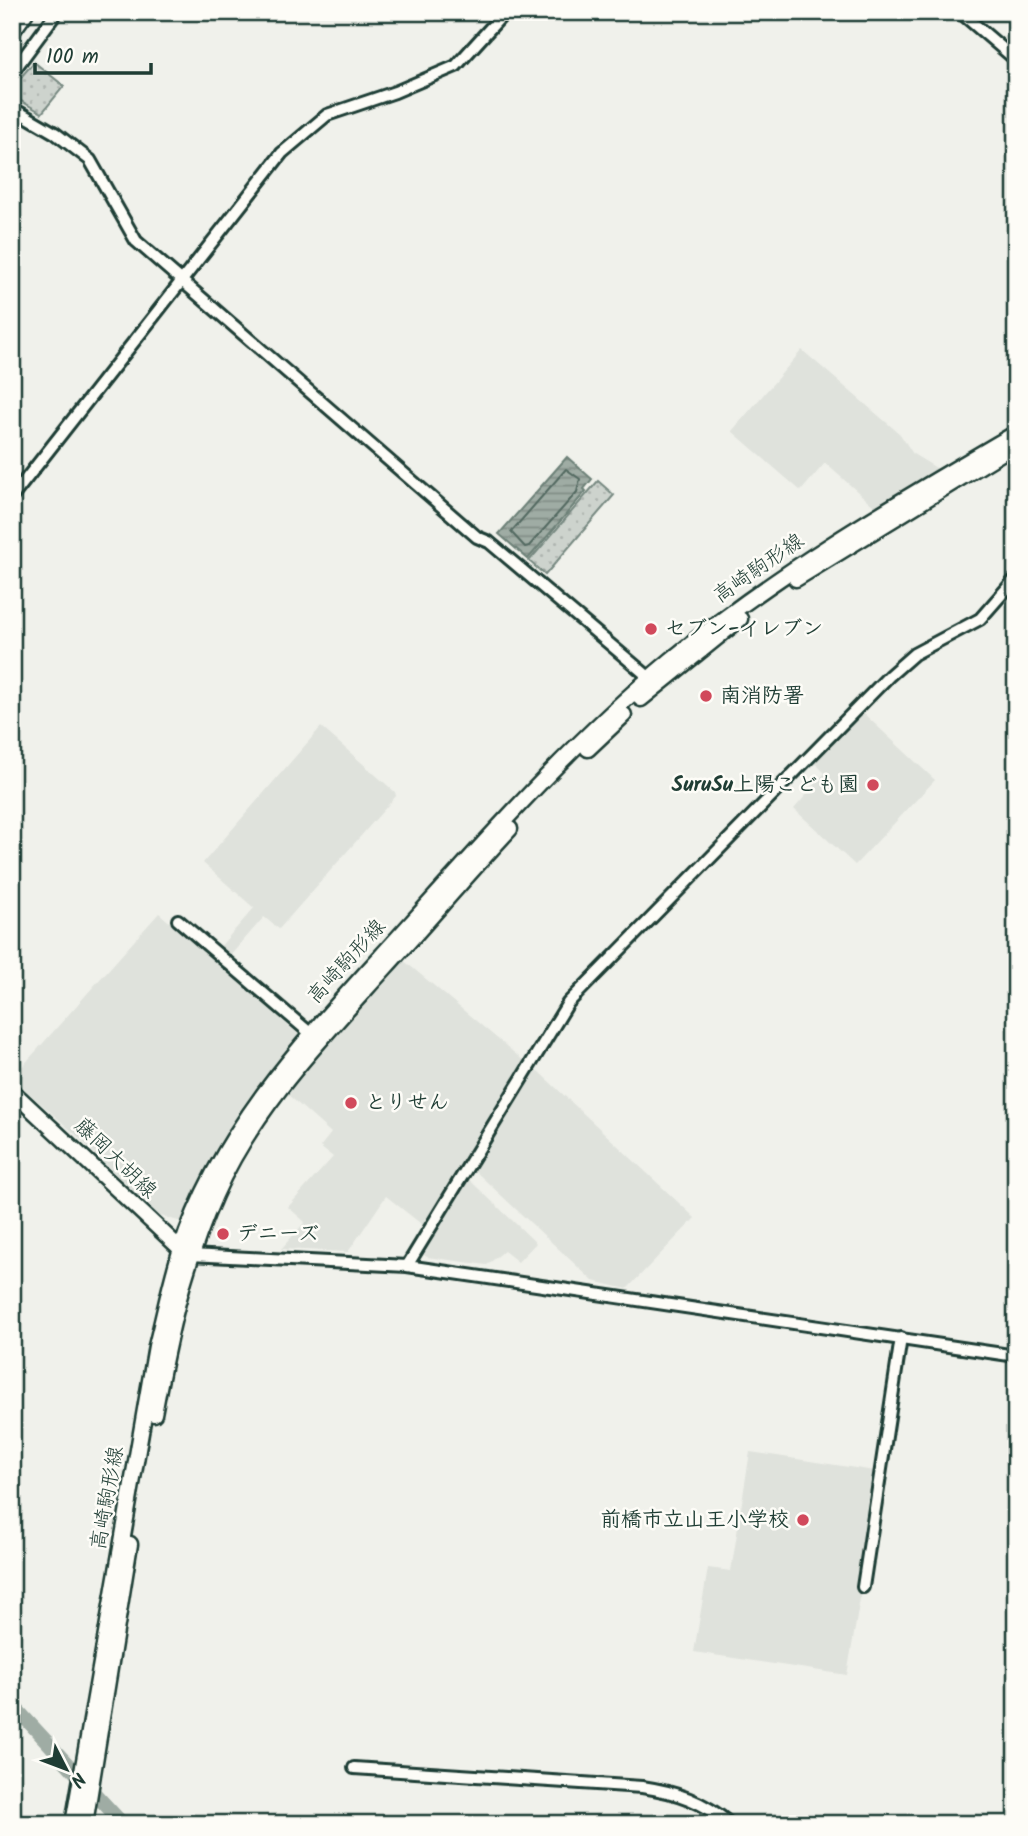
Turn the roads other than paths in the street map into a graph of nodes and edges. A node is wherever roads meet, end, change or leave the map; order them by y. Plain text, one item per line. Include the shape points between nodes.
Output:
1 (25, 12) edge
2 (57, 12) edge
3 (505, 12) edge
4 (960, 12) edge
5 (12, 30) edge
6 (1016, 60) edge
7 (12, 73) edge
8 (12, 108) edge
9 (180, 279) junction
10 (1016, 433) edge
11 (1016, 444) edge
12 (12, 497) edge
13 (1016, 578) edge
14 (649, 686) junction
15 (178, 920) dead end
16 (315, 1037) junction
17 (12, 1091) edge
18 (185, 1253) junction
19 (407, 1266) junction
20 (901, 1338) junction
21 (1016, 1356) edge
22 (863, 1587) dead end
23 (354, 1768) dead end
24 (85, 1793) junction
25 (73, 1824) edge
26 (85, 1824) edge
27 (730, 1824) edge

1 - 5 highway
2 - 7 street
3 - 9 street via 468,56 451,68 321,120 282,153
4 - 6 street
8 - 9 street via 90,160 136,241
9 - 12 street
9 - 14 street via 477,537 489,541 644,673
10 - 14 main road, 高崎駒形線 via 772,583
11 - 14 main road, 高崎駒形線 via 781,589
13 - 19 street via 980,619 914,654 889,676 568,1003
14 - 16 main road, 高崎駒形線 via 540,783
15 - 16 street
16 - 18 main road, 高崎駒形線 via 235,1135 205,1191
17 - 18 main road, 藤岡大胡線
18 - 19 street
18 - 24 main road, 高崎駒形線 via 144,1465 93,1778
18 - 24 main road, 高崎駒形線 via 156,1346 83,1766
19 - 20 street
20 - 21 street
20 - 22 street
23 - 27 street via 654,1788 710,1807
24 - 25 main road
24 - 26 main road

